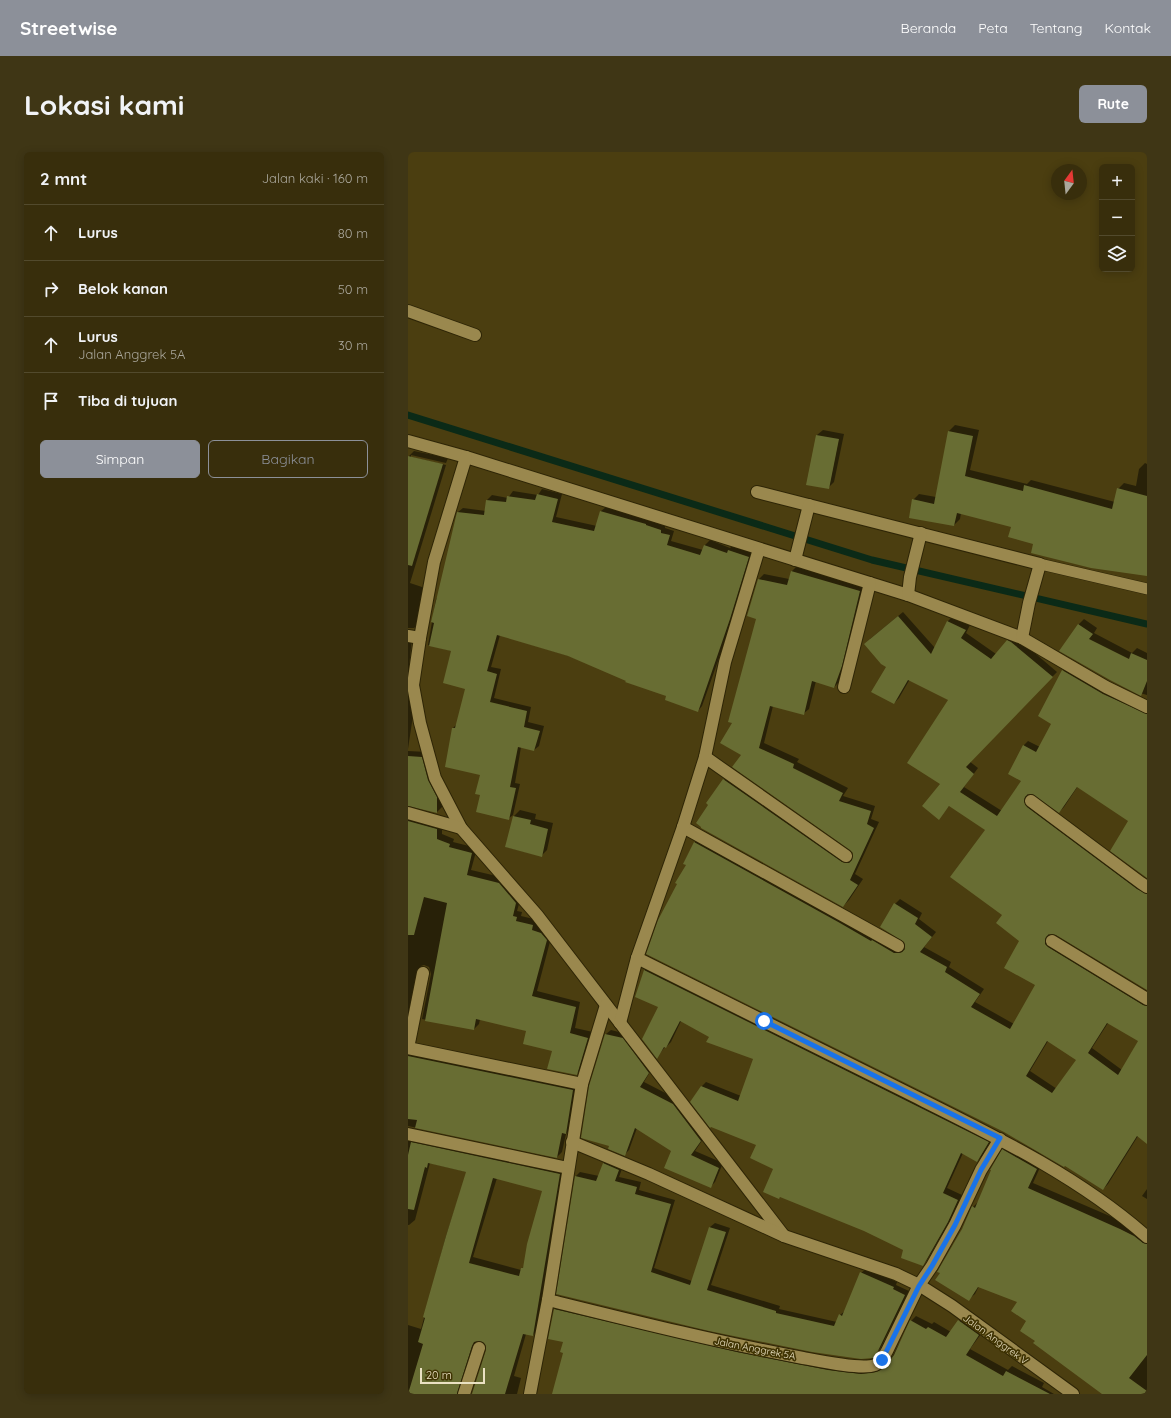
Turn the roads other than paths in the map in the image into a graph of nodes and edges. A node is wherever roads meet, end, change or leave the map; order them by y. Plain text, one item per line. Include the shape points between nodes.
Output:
1 (408, 311) edge
2 (475, 335) dead end
3 (408, 441) edge
4 (466, 457) junction
5 (757, 492) dead end
6 (809, 505) junction
7 (920, 533) junction
8 (759, 549) junction
9 (795, 560) junction
10 (1040, 564) junction
11 (870, 583) junction
12 (1147, 589) edge
13 (908, 595) junction
14 (414, 637) edge
15 (1022, 638) junction
16 (844, 686) dead end
17 (1147, 707) edge
18 (705, 757) junction
19 (1031, 801) dead end
20 (408, 813) edge
21 (683, 827) junction
22 (461, 828) junction
23 (846, 856) dead end
24 (1147, 886) edge
25 (1052, 941) dead end
26 (898, 946) dead end
27 (637, 958) junction
28 (423, 973) dead end
29 (1147, 999) edge
30 (606, 1005) junction
31 (620, 1023) junction
32 (408, 1048) edge
33 (582, 1084) junction
34 (408, 1134) edge
35 (1000, 1138) junction
36 (572, 1142) junction
37 (568, 1168) junction
38 (784, 1236) junction
39 (1147, 1237) edge
40 (919, 1286) junction
41 (548, 1300) junction
42 (479, 1348) dead end
43 (464, 1394) edge
44 (530, 1394) edge
45 (1073, 1394) edge

1 - 2 street
3 - 4 street
4 - 8 street
4 - 14 street
5 - 6 street
6 - 7 street
6 - 9 street
7 - 10 street
7 - 13 street
8 - 9 street
8 - 18 street via 725,662
9 - 11 street
10 - 12 lane
10 - 15 street
11 - 13 street
11 - 16 street
13 - 15 street
14 - 22 street via 413,685 420,723 435,778
15 - 17 street via 1106,687
18 - 21 street
18 - 23 street
19 - 24 street
20 - 22 street
21 - 26 street
21 - 27 street
22 - 30 street via 538,915
25 - 29 street
27 - 31 street
27 - 35 street
28 - 32 street
30 - 31 street
30 - 33 street
31 - 38 street
32 - 33 street
33 - 36 street
34 - 37 street
35 - 39 street via 1127,1219
35 - 40 street, Jalan Anggrek 5A via 981,1170 955,1225
36 - 37 street
36 - 38 street, Jalan Anggrek V
37 - 41 street
38 - 40 street, Jalan Anggrek V via 896,1274
40 - 41 street, Jalan Anggrek 5A via 882,1360 876,1365 864,1366 830,1363 741,1347
40 - 45 street, Jalan Anggrek V via 952,1306
41 - 44 street
42 - 43 street

